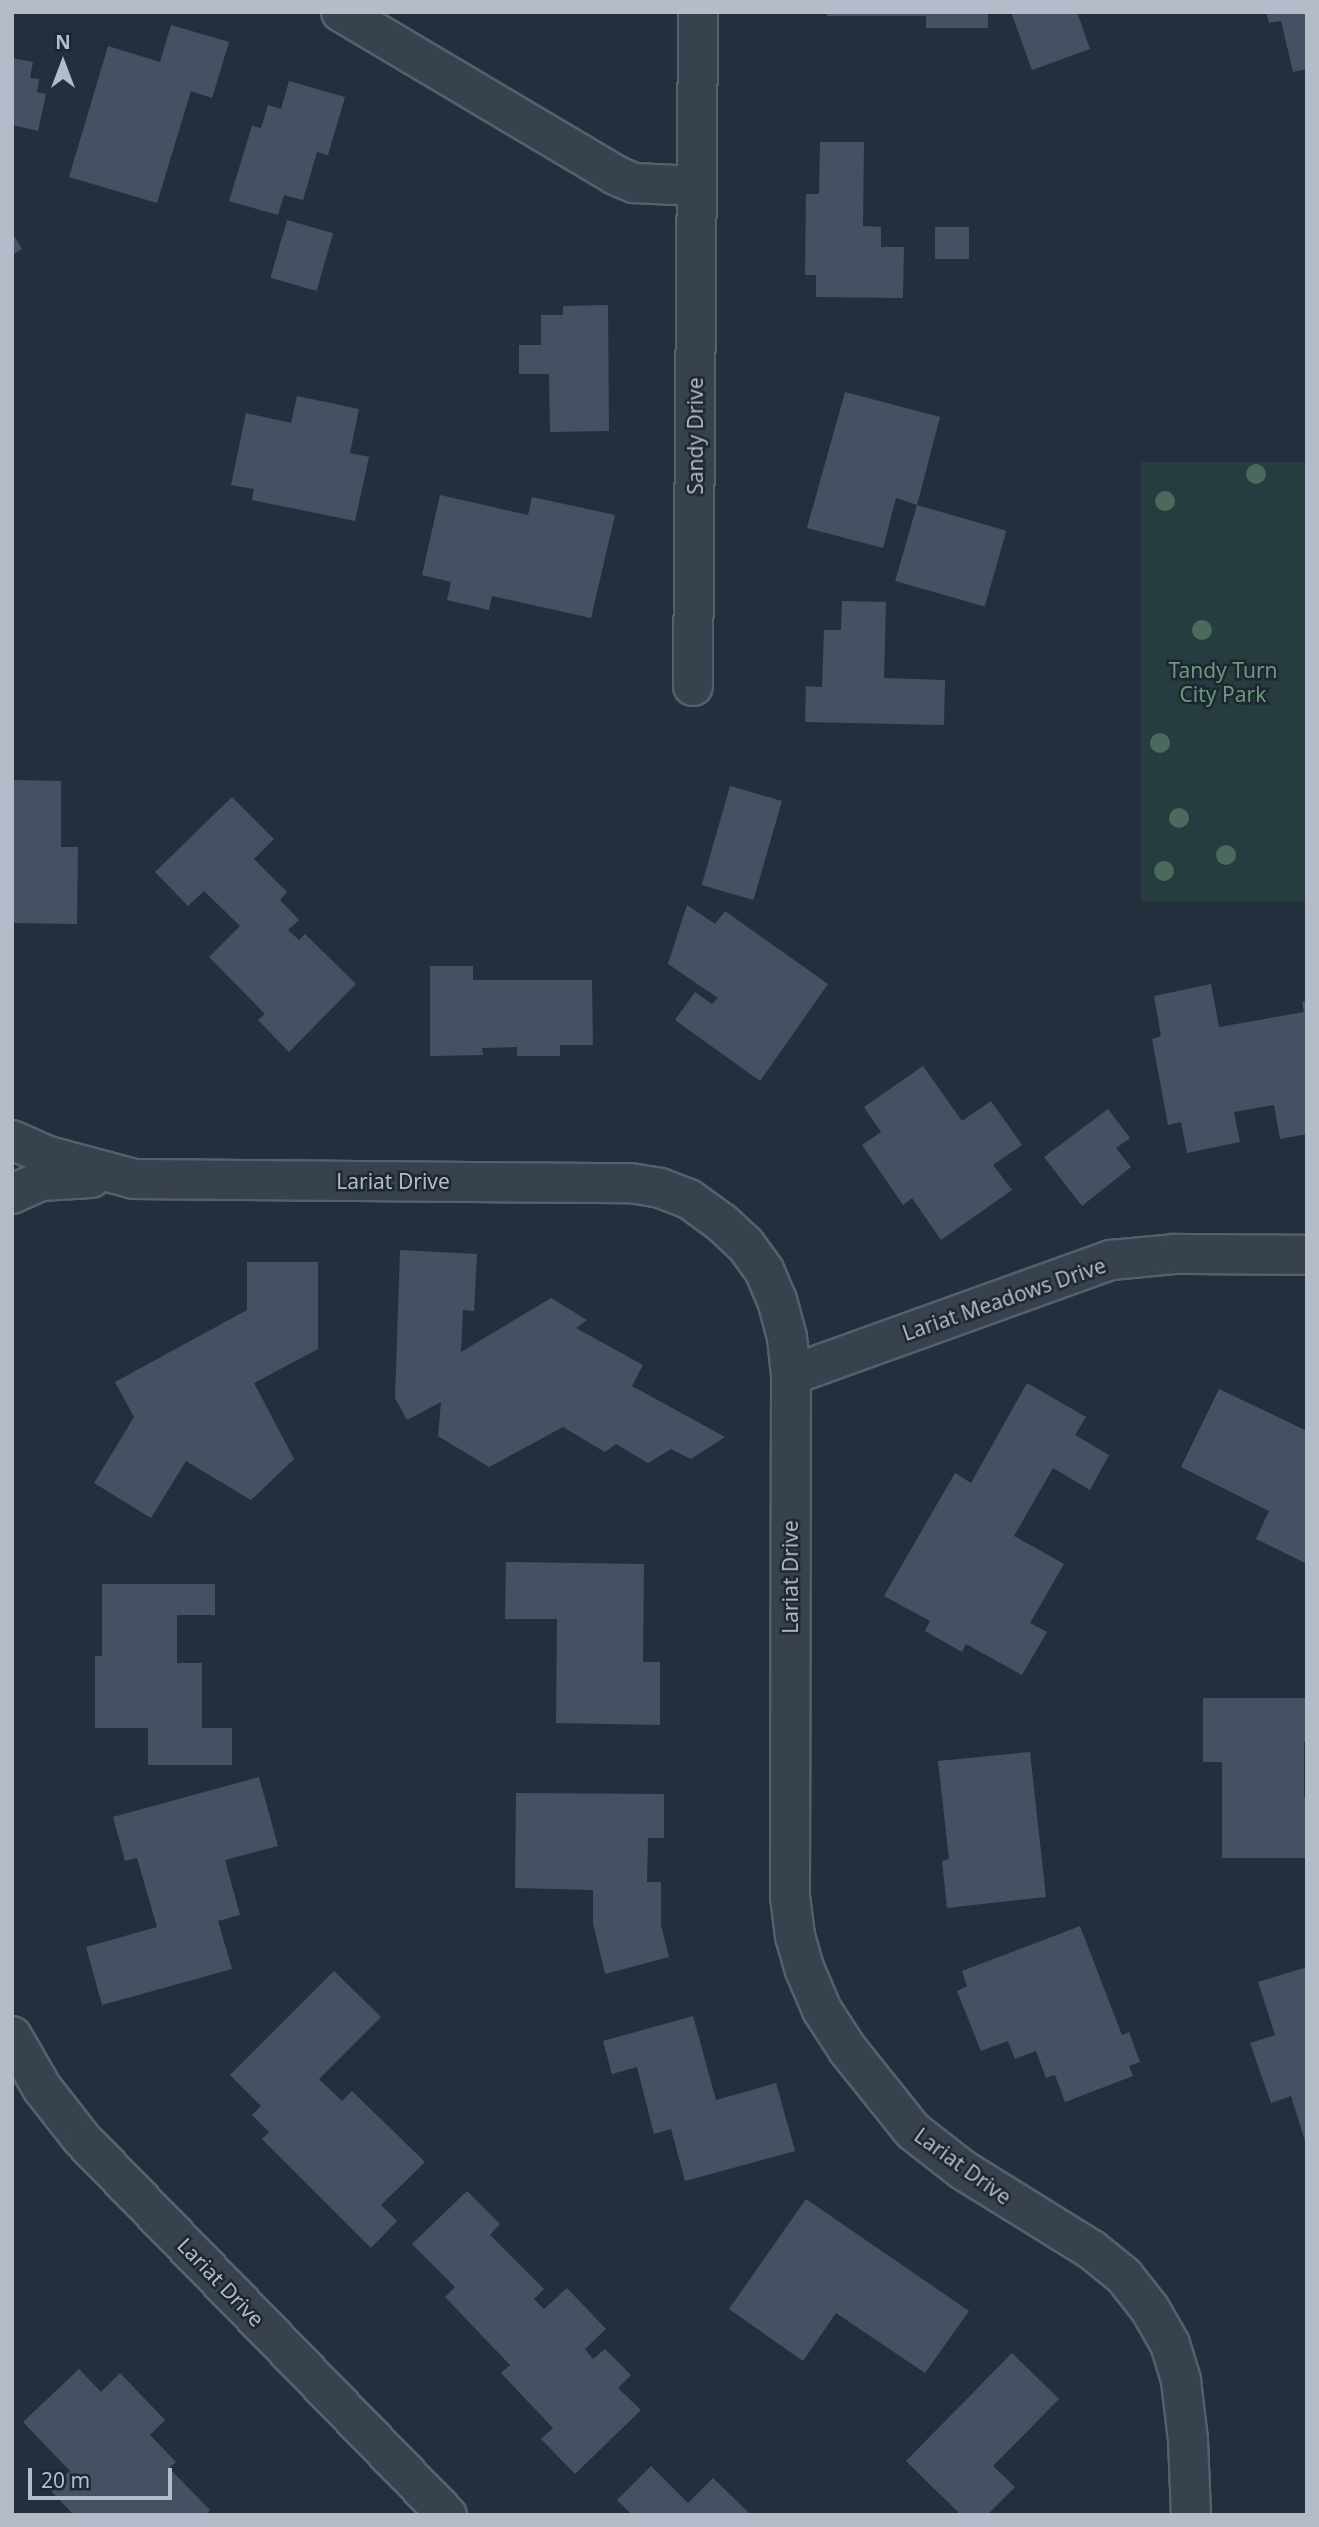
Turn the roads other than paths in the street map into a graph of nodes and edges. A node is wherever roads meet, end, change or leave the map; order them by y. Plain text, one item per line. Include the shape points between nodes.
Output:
1 (341, 12) edge
2 (698, 12) edge
3 (696, 186) junction
4 (693, 686) dead end
5 (12, 1139) edge
6 (134, 1179) junction
7 (12, 1194) edge
8 (1307, 1255) edge
9 (791, 1375) junction
10 (12, 2036) edge
11 (447, 2515) edge
12 (1191, 2515) edge

1 - 3 street via 615,175 634,183
2 - 3 street, Sandy Drive
3 - 4 street, Sandy Drive
5 - 6 street, Lariat Drive via 45,1155
6 - 7 street via 41,1181
6 - 9 street, Lariat Drive via 630,1183 660,1188 689,1199 721,1222 764,1270 787,1337
8 - 9 street, Lariat Meadows Drive via 1174,1254 1111,1260
9 - 12 street, Lariat Drive via 790,1896 805,1970 822,2010 848,2050 913,2132 963,2170 1092,2250 1125,2276 1150,2309 1170,2344 1181,2381
10 - 11 street, Lariat Drive via 42,2088 82,2139

